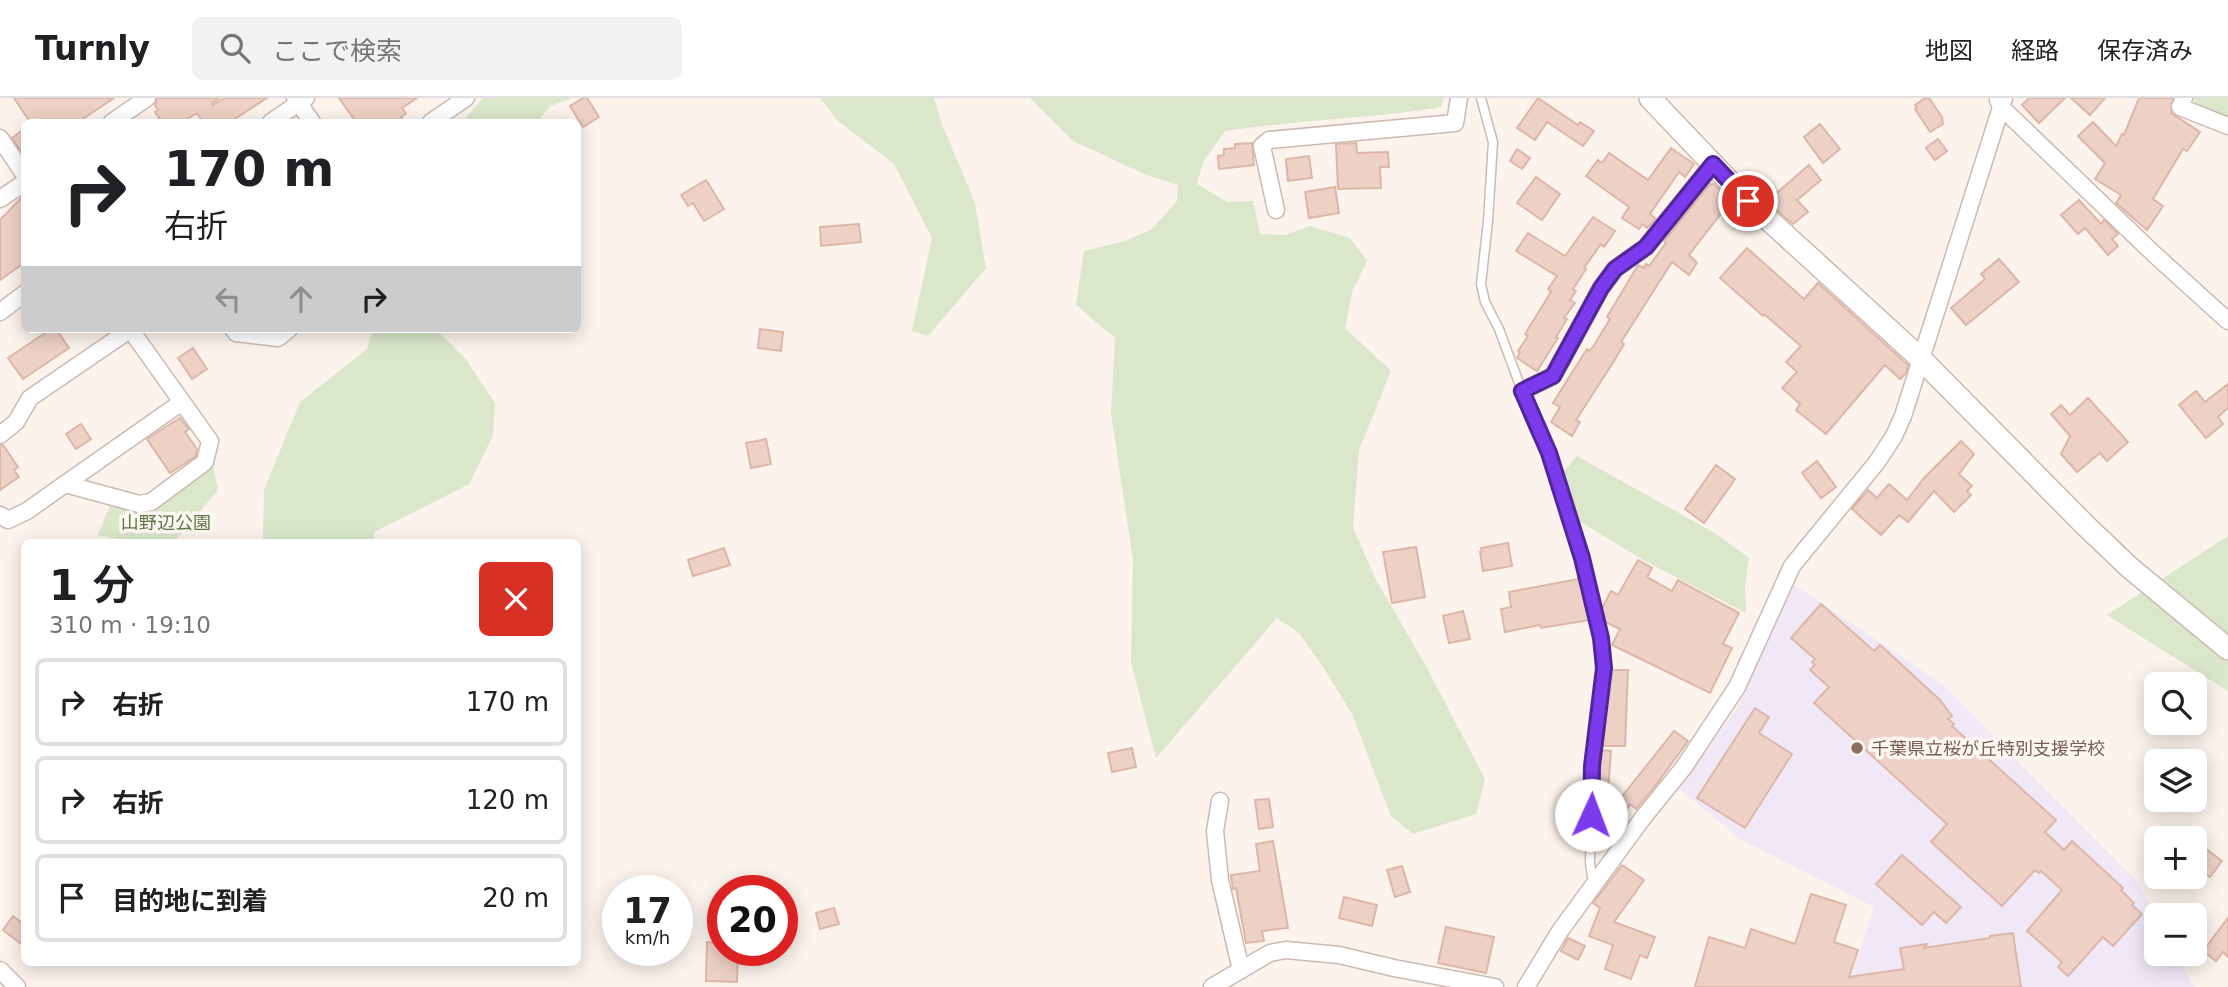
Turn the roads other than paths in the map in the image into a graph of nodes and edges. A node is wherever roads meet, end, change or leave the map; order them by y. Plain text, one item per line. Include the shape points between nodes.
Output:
1 (147, 98) edge
2 (466, 98) edge
3 (1459, 98) edge
4 (1481, 98) edge
5 (1650, 98) edge
6 (2184, 98) edge
7 (300, 100) edge
8 (2001, 101) edge
9 (116, 119) edge
10 (275, 119) edge
11 (310, 119) edge
12 (434, 119) edge
13 (2228, 126) edge
14 (0, 138) edge
15 (1713, 164) junction
16 (21, 170) edge
17 (21, 185) edge
18 (0, 200) edge
19 (1276, 210) dead end
20 (21, 296) edge
21 (0, 312) edge
22 (2228, 321) edge
23 (125, 333) edge
24 (134, 333) edge
25 (236, 333) edge
26 (284, 333) edge
27 (1920, 358) junction
28 (1522, 391) junction
29 (182, 402) junction
30 (0, 435) edge
31 (65, 484) junction
32 (0, 515) edge
33 (2228, 649) edge
34 (1220, 801) dead end
35 (1593, 886) junction
36 (0, 970) edge
37 (1241, 970) junction
38 (17, 987) edge
39 (1212, 987) edge
40 (1495, 987) edge
41 (1526, 987) edge

1 - 9 street
2 - 12 street
3 - 19 street via 1455,122 1269,140 1262,146
4 - 28 lane via 1493,142 1480,284
5 - 15 street
6 - 13 street via 2180,107
7 - 10 street
7 - 11 street
8 - 22 street
8 - 27 street
14 - 16 street
15 - 27 street
15 - 28 street via 1646,247 1615,269 1553,376
17 - 18 street
20 - 21 street
23 - 30 street via 30,398 16,422
24 - 29 street
25 - 26 street via 278,338
27 - 33 street via 2094,534
27 - 35 street via 1894,436 1861,484 1792,566 1737,687 1684,767
28 - 35 lane via 1549,453 1601,638 1604,668 1592,766
29 - 31 street
29 - 31 street via 210,442 205,462 151,502 139,504
31 - 32 street via 8,520
34 - 37 street via 1215,831 1220,880
35 - 41 street
36 - 38 street
37 - 39 street
37 - 40 street via 1269,953 1286,950 1339,955

